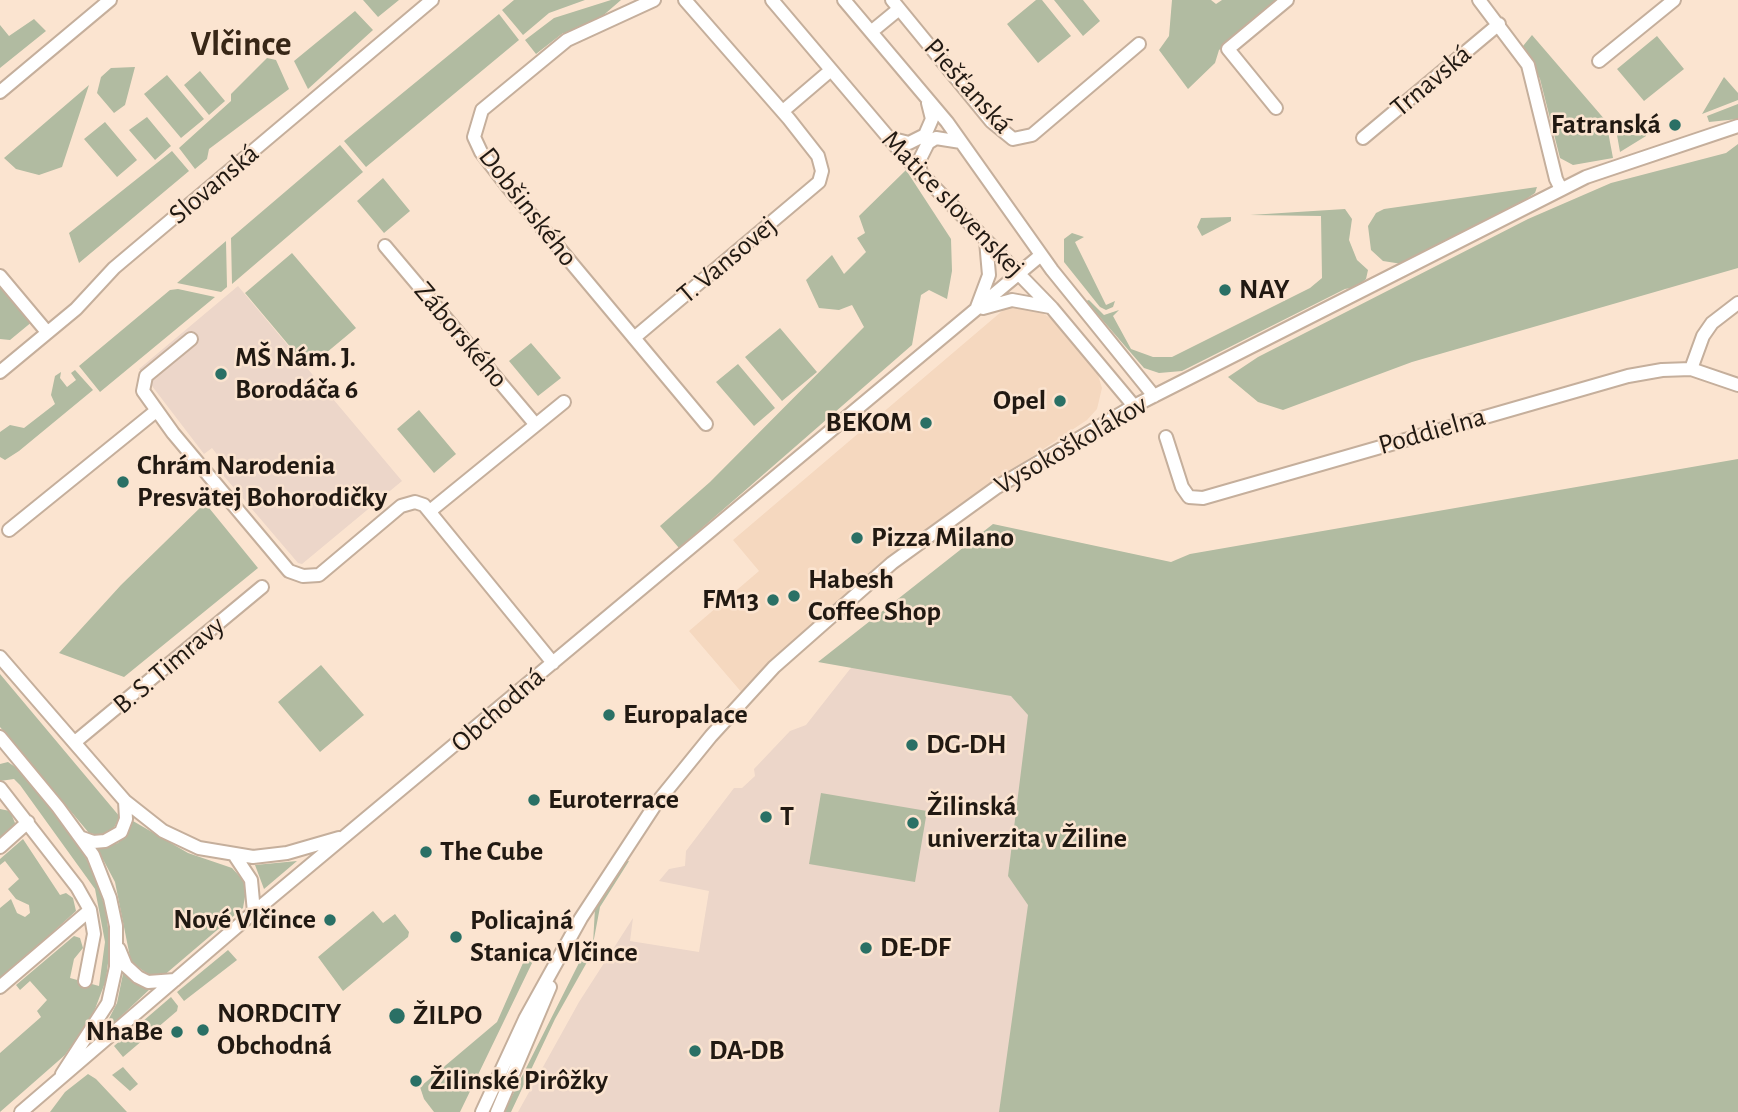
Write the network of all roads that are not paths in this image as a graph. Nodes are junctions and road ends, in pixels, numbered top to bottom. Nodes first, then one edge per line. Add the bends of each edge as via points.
1 (654, 0) edge
2 (685, 0) edge
3 (772, 0) edge
4 (844, 0) edge
5 (1287, 0) edge
6 (1479, 0) edge
7 (1674, 0) edge
8 (105, 2) edge
9 (426, 2) edge
10 (896, 5) edge
11 (1499, 24) junction
12 (871, 32) junction
13 (1139, 44) dead end
14 (1599, 61) dead end
15 (831, 69) junction
16 (0, 92) edge
17 (926, 97) junction
18 (1276, 108) dead end
19 (782, 111) junction
20 (1738, 126) edge
21 (889, 138) junction
22 (1363, 138) dead end
23 (961, 142) junction
24 (921, 175) junction
25 (1562, 189) junction
26 (986, 240) junction
27 (385, 246) dead end
28 (1041, 255) junction
29 (1019, 274) junction
30 (0, 276) edge
31 (1738, 303) edge
32 (1052, 308) junction
33 (976, 310) junction
34 (47, 332) junction
35 (634, 338) junction
36 (191, 339) dead end
37 (1691, 369) junction
38 (0, 372) edge
39 (1738, 385) edge
40 (1154, 396) junction
41 (564, 402) dead end
42 (1134, 406) junction
43 (156, 411) junction
44 (706, 424) dead end
45 (536, 425) junction
46 (1166, 437) dead end
47 (430, 511) junction
48 (9, 530) dead end
49 (262, 587) dead end
50 (0, 657) edge
51 (553, 663) junction
52 (75, 743) junction
53 (3, 745) edge
54 (0, 788) edge
55 (125, 801) junction
56 (28, 822) junction
57 (349, 834) junction
58 (82, 838) junction
59 (0, 847) edge
60 (236, 856) junction
61 (90, 910) junction
62 (254, 912) junction
63 (118, 948) junction
64 (557, 963) junction
65 (175, 980) junction
66 (85, 981) dead end
67 (0, 987) edge
68 (54, 1086) junction
69 (21, 1112) edge
70 (482, 1112) edge
71 (497, 1112) edge

1 - 35 street, Dobšinského via 567,40 484,108 475,126 477,145 486,160
2 - 19 street
3 - 15 street, Matice slovenskej
4 - 12 street, Matice slovenskej
5 - 18 street via 1228,49
6 - 11 street
7 - 14 street
8 - 16 street
9 - 34 street, Slovanská via 114,268
10 - 12 street, Piešťanská
10 - 13 street, Piešťanská via 992,121 1013,139 1032,135
11 - 22 street, Trnavská
11 - 25 street via 1528,65
12 - 17 street, Matice slovenskej
15 - 19 street
15 - 21 street, Matice slovenskej
17 - 21 street via 932,119 925,135 909,143
17 - 23 street, Matice slovenskej
19 - 35 street, T. Vansovej via 818,156 819,182
20 - 25 street, Vysokoškolákov
21 - 24 street, Matice slovenskej
23 - 24 street via 936,138 928,142 919,161
23 - 28 street, Matice slovenskej
24 - 26 street, Matice slovenskej
25 - 40 street, Vysokoškolákov
26 - 29 street, Matice slovenskej
26 - 33 street, Obchodná via 989,275
27 - 45 street, Záborského
28 - 29 street, Obchodná
28 - 40 street, Matice slovenskej
29 - 32 street, Matice slovenskej
29 - 33 street, Obchodná
30 - 34 street
31 - 37 street via 1712,323
32 - 33 street, Obchodná via 1012,300
32 - 42 street, Matice slovenskej
33 - 51 street, Obchodná
34 - 38 street, Slovanská
35 - 44 street, Dobšinského
36 - 43 street via 145,378 143,391
37 - 39 street, Poddielna
37 - 46 street, Poddielna via 1628,376 1203,498 1189,497 1182,487
40 - 42 street, Vysokoškolákov
41 - 45 street
42 - 64 street, Vysokoškolákov via 944,523 792,650 738,705 655,805 595,894
43 - 47 street via 289,571 319,575 405,503 415,502
43 - 48 street
45 - 47 street
47 - 51 street
49 - 52 street, B. S. Timravy
50 - 52 street
51 - 57 street, Obchodná
52 - 55 street
53 - 58 street
54 - 56 street
55 - 58 street via 121,832 105,841
55 - 60 street via 144,819 183,841
56 - 59 street
56 - 61 street
57 - 60 street via 287,853
57 - 62 street, Obchodná
58 - 63 street via 110,898
60 - 62 street via 251,880
61 - 66 street via 94,934
61 - 67 street
62 - 65 street, Obchodná
63 - 65 street via 126,966 138,977 148,982
63 - 68 street via 108,1003
64 - 70 street, Vysokoškolákov
64 - 71 street, Vysokoškolákov via 542,1012
65 - 68 street, Obchodná
68 - 69 street, Obchodná

